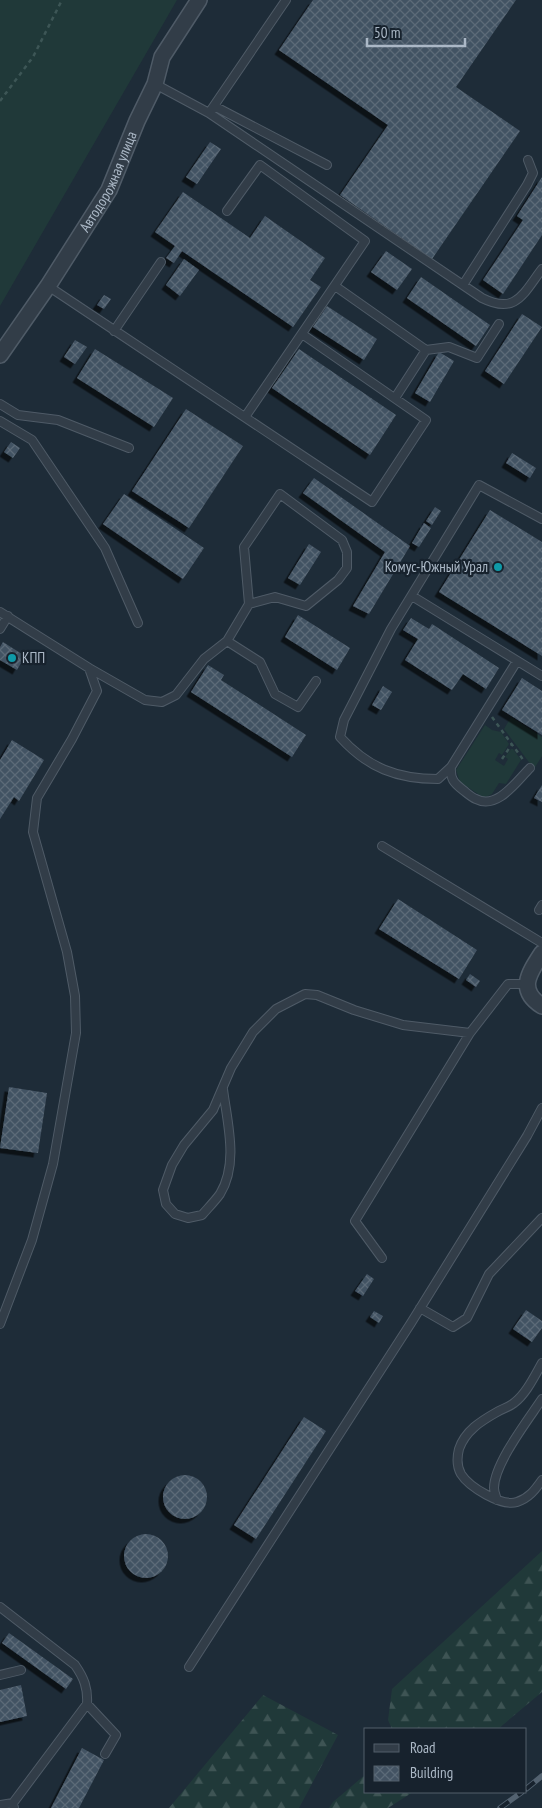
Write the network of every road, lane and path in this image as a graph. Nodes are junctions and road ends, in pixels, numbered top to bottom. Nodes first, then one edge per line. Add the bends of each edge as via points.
1 (62, 0) edge
2 (199, 0) edge
3 (286, 0) edge
4 (155, 84) junction
5 (0, 101) edge
6 (212, 109) junction
7 (528, 160) dead end
8 (327, 165) dead end
9 (227, 211) dead end
10 (161, 262) dead end
11 (542, 269) edge
12 (463, 285) junction
13 (48, 286) junction
14 (335, 286) junction
15 (500, 324) dead end
16 (114, 330) junction
17 (302, 334) junction
18 (426, 350) junction
19 (0, 355) edge
20 (395, 398) junction
21 (0, 404) edge
22 (245, 417) junction
23 (0, 421) edge
24 (129, 448) dead end
25 (542, 519) edge
26 (412, 596) junction
27 (249, 604) junction
28 (0, 612) edge
29 (8, 616) junction
30 (138, 623) dead end
31 (0, 629) edge
32 (227, 641) junction
33 (517, 661) junction
34 (89, 668) junction
35 (542, 676) edge
36 (316, 681) dead end
37 (487, 710) junction
38 (512, 744) junction
39 (502, 759) dead end
40 (451, 767) junction
41 (530, 768) joint
42 (382, 846) dead end
43 (542, 943) edge
44 (542, 953) edge
45 (527, 984) junction
46 (542, 1006) edge
47 (470, 1033) junction
48 (223, 1089) junction
49 (542, 1108) edge
50 (542, 1218) edge
51 (382, 1258) dead end
52 (420, 1308) junction
53 (0, 1324) edge
54 (542, 1363) edge
55 (542, 1398) edge
56 (542, 1480) edge
57 (497, 1500) junction
58 (0, 1607) edge
59 (190, 1667) dead end
60 (21, 1670) dead end
61 (0, 1675) edge
62 (87, 1704) junction
63 (106, 1754) dead end
64 (0, 1806) edge
65 (14, 1806) edge

1 - 5 path via 33,57
2 - 4 street, Автодорожная улица via 162,57
3 - 6 lane
4 - 6 lane
4 - 13 street, Автодорожная улица via 136,121 109,190
6 - 8 lane
6 - 12 lane
7 - 12 lane via 533,173 527,185
9 - 14 lane via 260,165 365,241
10 - 16 lane
11 - 12 lane via 518,300 507,304 495,304
13 - 16 lane
13 - 19 street, Автодорожная улица
14 - 17 lane
14 - 18 lane
15 - 18 lane via 477,358 449,347
16 - 22 lane
17 - 20 lane
17 - 22 lane
18 - 20 lane
20 - 22 lane via 426,420 372,502
21 - 24 lane via 18,415 58,420
23 - 30 lane via 32,440 105,548
25 - 26 lane via 479,485
26 - 33 lane
26 - 40 lane via 391,629 344,720 340,737 355,754 391,774 438,779
27 - 27 lane via 275,597 306,606 338,580 347,568 347,552 342,540 280,494 244,547
27 - 32 lane
28 - 29 lane
29 - 31 lane
29 - 34 lane
32 - 34 lane via 204,659 176,695 162,702 145,700
32 - 36 lane via 260,662 275,694 298,707
33 - 35 lane
33 - 37 lane
34 - 53 lane via 97,691 37,798 33,832 67,952 75,996 76,1032 53,1164 32,1240
37 - 38 path
37 - 40 lane
38 - 39 path
38 - 41 path
40 - 41 lane via 450,776 456,784 475,799 485,802 503,794
42 - 43 lane
44 - 45 street
45 - 46 street via 529,995
45 - 47 lane via 508,984
47 - 48 lane via 403,1025 317,995 305,994 276,1009 253,1032 231,1068
47 - 51 lane via 355,1221
48 - 48 lane via 231,1148 227,1175 220,1193 202,1215 188,1218 175,1214 166,1204 163,1190 172,1165 213,1110
49 - 52 lane
50 - 52 lane via 489,1274 467,1318 453,1327
52 - 59 lane
54 - 57 lane via 523,1394 466,1434 459,1449 457,1462 461,1474 480,1491
55 - 57 lane via 497,1474 494,1488
56 - 57 lane via 532,1494 515,1503
58 - 62 lane via 74,1664 88,1690
60 - 61 lane
62 - 63 lane via 116,1735
62 - 65 lane
64 - 65 lane

